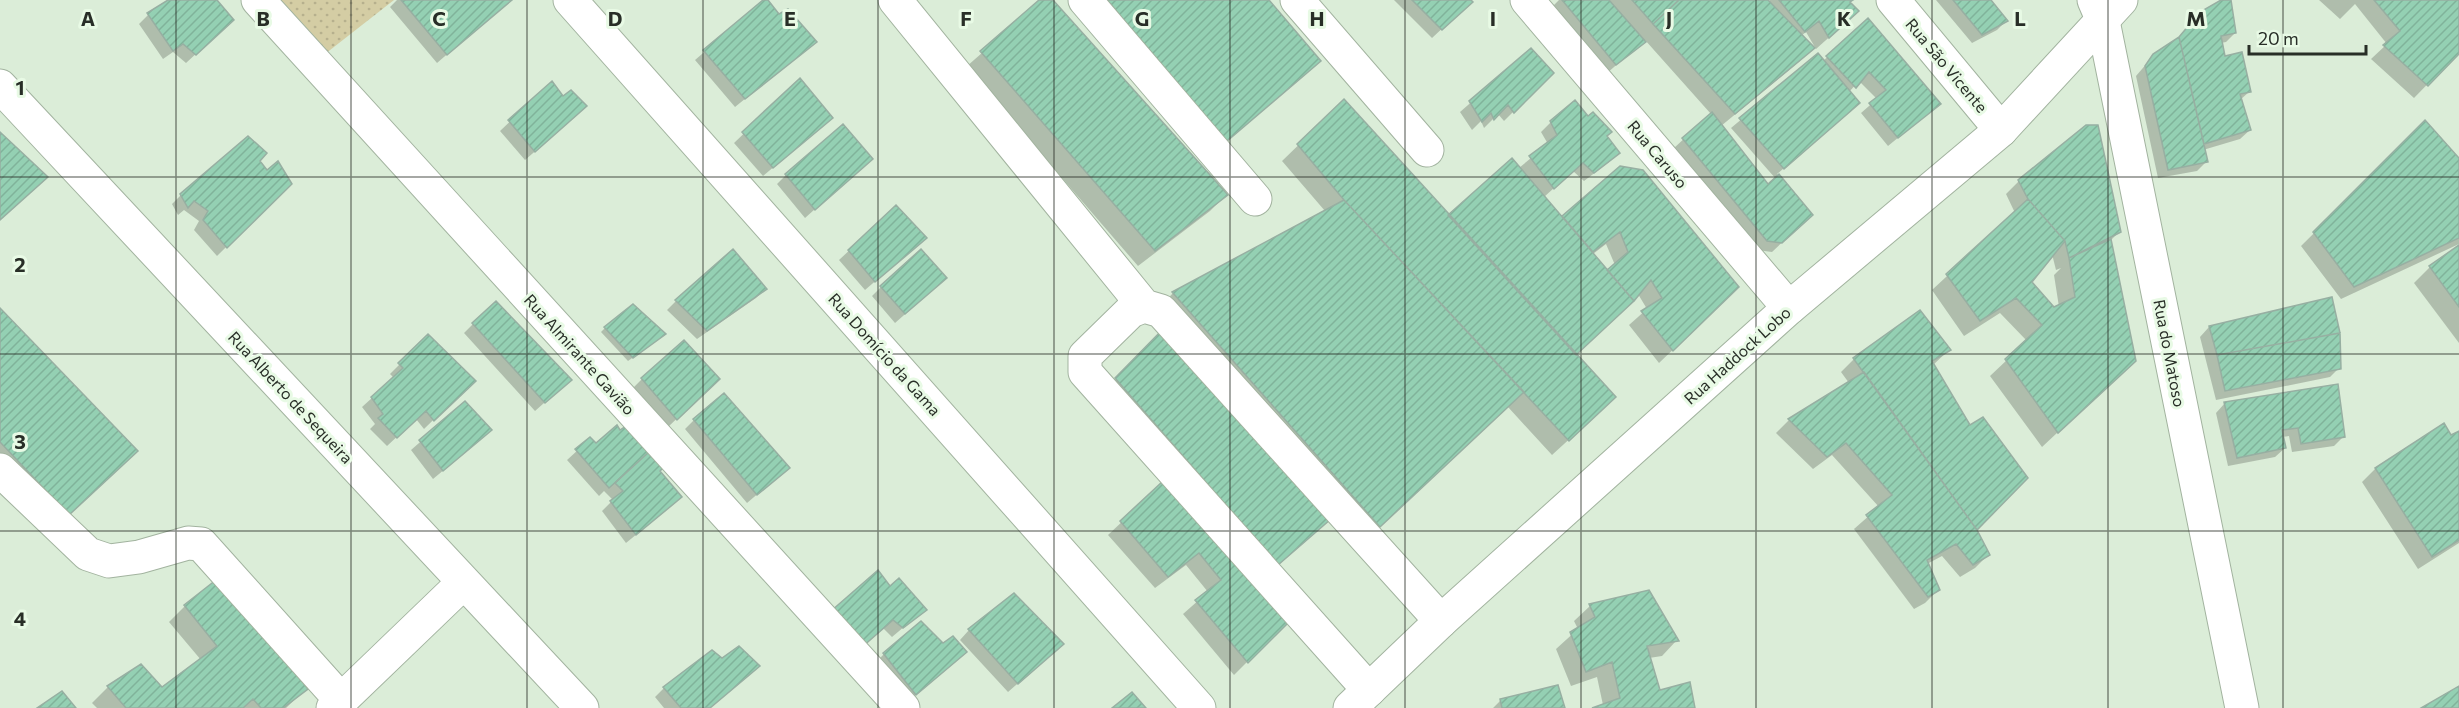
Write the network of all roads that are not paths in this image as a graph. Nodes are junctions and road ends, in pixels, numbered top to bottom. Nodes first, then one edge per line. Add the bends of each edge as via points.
1 (258, 0) edge
2 (570, 0) edge
3 (895, 0) edge
4 (1085, 0) edge
5 (1297, 0) edge
6 (1527, 0) edge
7 (1893, 0) edge
8 (2106, 7) edge
9 (0, 86) edge
10 (2001, 130) junction
11 (1427, 150) dead end
12 (1255, 199) dead end
13 (1144, 306) junction
14 (1789, 308) junction
15 (0, 470) edge
16 (465, 582) junction
17 (1441, 621) junction
18 (1359, 699) edge
19 (337, 704) edge
20 (582, 708) edge
21 (903, 708) edge
22 (1199, 708) edge
23 (2242, 708) edge

1 - 21 street, Rua Almirante Gavião
2 - 22 street, Rua Domício da Gama
3 - 13 street
4 - 12 street
5 - 11 street
6 - 14 street, Rua Caruso
7 - 10 street, Rua São Vicente
8 - 10 street, Rua Haddock Lobo
8 - 23 street, Rua do Matoso
9 - 16 street, Rua Alberto de Sequeira
10 - 14 street, Rua Haddock Lobo
13 - 17 street via 1161,311
13 - 18 street via 1131,311 1085,356 1085,372
14 - 17 street, Rua Haddock Lobo
15 - 19 street via 88,554 109,561 188,543 201,544
16 - 19 street
16 - 20 street, Rua Alberto de Sequeira
17 - 18 street, Rua Haddock Lobo

